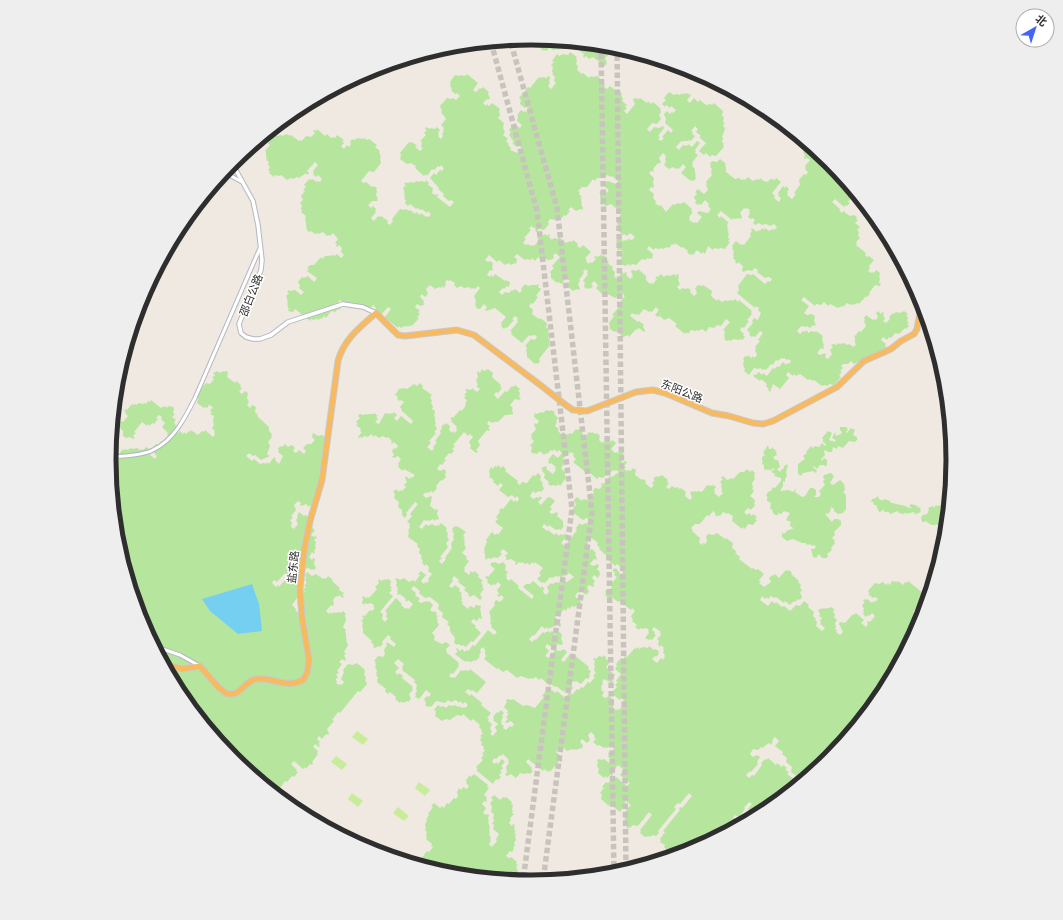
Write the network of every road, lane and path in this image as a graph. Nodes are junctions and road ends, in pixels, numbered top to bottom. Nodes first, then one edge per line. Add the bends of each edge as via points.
1 (235, 170) edge
2 (230, 175) edge
3 (242, 182) junction
4 (260, 248) junction
5 (376, 313) junction
6 (920, 315) edge
7 (116, 456) edge
8 (162, 649) edge
9 (171, 666) edge
10 (200, 666) junction

1 - 3 street, 邵白公路
2 - 3 street
3 - 4 street, 邵白公路 via 253,201
4 - 5 street, 邵白公路 via 261,270 239,324 241,333 246,338 260,339 271,335 288,322 343,304 363,307
4 - 7 street via 185,418 165,443 152,451
5 - 6 highway, 东阳公路 via 398,335 457,330 474,335 573,410 587,411 636,392 654,390 712,413 763,424 773,422 838,387 864,361 891,349 914,334 918,329
5 - 10 highway, 盐东路 via 347,341 338,361 322,480 310,521 300,589 309,660 307,673 303,680 291,684 263,678 254,679 236,694 227,694 218,688
8 - 10 street
9 - 10 highway via 182,668

